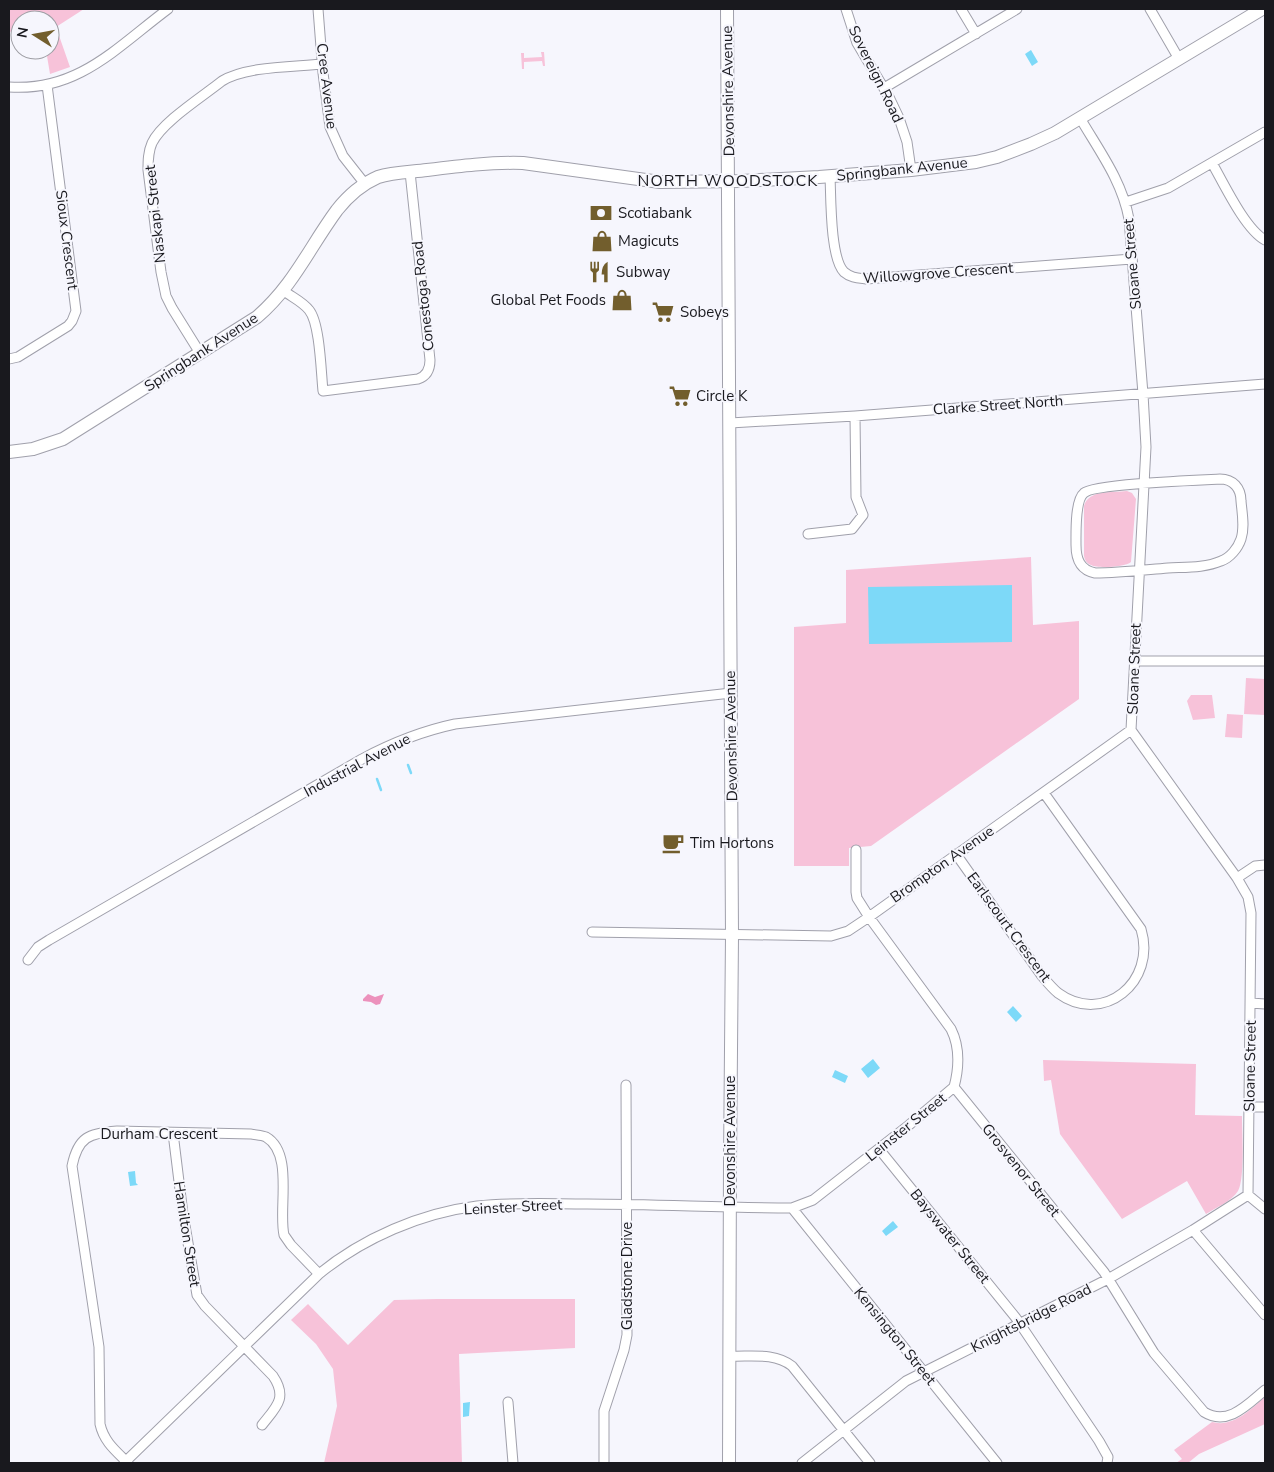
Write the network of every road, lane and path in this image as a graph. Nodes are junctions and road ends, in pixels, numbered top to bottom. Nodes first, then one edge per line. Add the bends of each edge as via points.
1 (168, 9) edge
2 (318, 9) edge
3 (727, 9) edge
4 (846, 9) edge
5 (961, 9) edge
6 (1017, 9) edge
7 (1150, 9) edge
8 (1262, 9) edge
9 (976, 34) junction
10 (1179, 59) junction
11 (322, 64) junction
12 (47, 85) junction
13 (9, 87) edge
14 (884, 88) junction
15 (1080, 118) junction
16 (1265, 132) edge
17 (1212, 163) junction
18 (911, 170) junction
19 (410, 172) junction
20 (830, 176) junction
21 (728, 181) junction
22 (365, 184) junction
23 (1126, 202) junction
24 (1265, 240) edge
25 (1132, 259) junction
26 (284, 291) junction
27 (200, 353) junction
28 (9, 359) edge
29 (1265, 384) edge
30 (1143, 394) junction
31 (855, 416) junction
32 (730, 423) junction
33 (9, 452) edge
34 (1143, 484) junction
35 (808, 534) dead end
36 (1139, 570) junction
37 (1134, 661) junction
38 (1265, 661) edge
39 (731, 693) junction
40 (1131, 730) junction
41 (1044, 793) junction
42 (856, 850) dead end
43 (956, 854) junction
44 (1265, 865) edge
45 (1237, 878) junction
46 (869, 917) junction
47 (592, 932) dead end
48 (732, 936) junction
49 (28, 960) dead end
50 (1251, 1003) junction
51 (1265, 1004) edge
52 (626, 1085) dead end
53 (954, 1087) junction
54 (1249, 1107) junction
55 (1265, 1107) edge
56 (173, 1133) junction
57 (879, 1149) junction
58 (1248, 1194) junction
59 (627, 1204) junction
60 (730, 1206) junction
61 (792, 1208) junction
62 (1265, 1209) edge
63 (1193, 1230) junction
64 (319, 1274) junction
65 (1108, 1279) junction
66 (1265, 1315) edge
67 (1020, 1324) junction
68 (243, 1346) junction
69 (729, 1356) junction
70 (924, 1372) junction
71 (1265, 1390) edge
72 (508, 1402) dead end
73 (262, 1425) dead end
74 (843, 1430) junction
75 (126, 1463) edge
76 (513, 1463) edge
77 (604, 1463) edge
78 (729, 1463) edge
79 (802, 1463) edge
80 (870, 1463) edge
81 (997, 1463) edge
82 (1108, 1463) edge

1 - 12 street via 92,67
2 - 11 street, Cree Avenue
3 - 21 main road, Devonshire Avenue
4 - 14 street, Sovereign Road via 858,43
5 - 9 street
6 - 9 street
7 - 10 street
8 - 10 main road, Springbank Avenue
9 - 14 street
10 - 15 main road, Springbank Avenue
11 - 22 street, Cree Avenue via 328,118 334,138
11 - 27 street, Naskapi Street via 248,71 232,76 166,125 152,142 148,170 164,285 172,308
12 - 13 street
12 - 28 street, Sioux Crescent via 76,311 68,326 18,357
14 - 18 street, Sovereign Road via 904,130
15 - 18 main road, Springbank Avenue via 1031,144 997,156 959,165
15 - 23 street, Sloane Street via 1117,180
16 - 17 street
17 - 23 street via 1168,188
17 - 24 street via 1248,224
18 - 20 main road, Springbank Avenue
19 - 21 main road, Springbank Avenue via 523,163 651,182
19 - 22 main road, Springbank Avenue via 383,176
19 - 26 street, Conestoga Road via 430,360 423,378 323,390 318,338 312,315
20 - 21 main road, Springbank Avenue
20 - 25 street, Willowgrove Crescent via 835,255 843,272 851,277 866,279
21 - 32 main road, Devonshire Avenue
22 - 26 main road, Springbank Avenue via 337,211
23 - 25 street, Sloane Street
25 - 30 street, Sloane Street
26 - 27 main road, Springbank Avenue via 257,317
27 - 33 main road, Springbank Avenue via 63,439 33,449
29 - 30 street, Clarke Street North
30 - 31 street, Clarke Street North
30 - 34 street, Sloane Street via 1146,442
31 - 32 street, Clarke Street North
31 - 35 street via 856,497 863,514 852,530
32 - 39 main road, Devonshire Avenue
34 - 36 street, Sloane Street
34 - 36 street via 1087,490 1080,498 1076,552 1085,569 1095,573
34 - 36 street via 1228,480 1241,496 1242,531 1239,544 1223,561 1200,566
36 - 37 street, Sloane Street
37 - 38 street
37 - 40 street, Sloane Street
39 - 48 main road, Devonshire Avenue
39 - 49 street, Industrial Avenue via 455,724 413,735 362,759 43,943
40 - 41 street, Brompton Avenue
40 - 45 street, Sloane Street
41 - 43 street, Brompton Avenue
41 - 43 street, Earlscourt Crescent via 1141,929 1144,944 1142,966 1133,983 1119,996 1085,1003 1058,993 1042,976
42 - 46 street via 857,898
43 - 46 street, Brompton Avenue
44 - 45 street via 1246,870
45 - 50 street, Sloane Street via 1248,897 1252,915
46 - 48 street, Brompton Avenue via 848,931 831,936
46 - 53 street via 953,1032 958,1048
47 - 48 street, Brompton Avenue
48 - 60 main road, Devonshire Avenue
50 - 51 street
50 - 54 street, Sloane Street
52 - 59 street, Gladstone Drive
53 - 57 street, Leinster Street
53 - 65 street, Grosvenor Street
54 - 55 street
54 - 58 street, Sloane Street
56 - 64 street, Durham Crescent via 265,1136 281,1160 284,1235
56 - 68 street, Hamilton Street via 195,1291 199,1300
56 - 75 street, Durham Crescent via 117,1131 88,1135 78,1147 72,1166 99,1347 100,1424 108,1443
57 - 61 street, Leinster Street via 813,1200
57 - 67 street, Bayswater Street
58 - 62 street
58 - 63 street, Knightsbridge Road
59 - 60 street, Leinster Street
59 - 64 street, Leinster Street via 478,1206 443,1212 380,1235
59 - 77 street, Gladstone Drive via 627,1334 604,1411
60 - 61 street, Leinster Street
60 - 69 main road, Devonshire Avenue
61 - 70 street, Kensington Street
63 - 65 street, Knightsbridge Road
63 - 66 street
64 - 68 street, Leinster Street
65 - 67 street, Knightsbridge Road
65 - 71 street, Grosvenor Street via 1154,1353 1204,1412 1228,1417 1242,1410
67 - 70 street, Knightsbridge Road
67 - 82 street via 1099,1441
68 - 73 street, Hamilton Street via 273,1376 280,1389 280,1401
68 - 75 street, Leinster Street
69 - 74 street via 769,1357 792,1366
69 - 78 main road, Devonshire Avenue
70 - 74 street, Knightsbridge Road via 894,1390
70 - 81 street, Kensington Street
72 - 76 street
74 - 79 street, Knightsbridge Road
74 - 80 street

